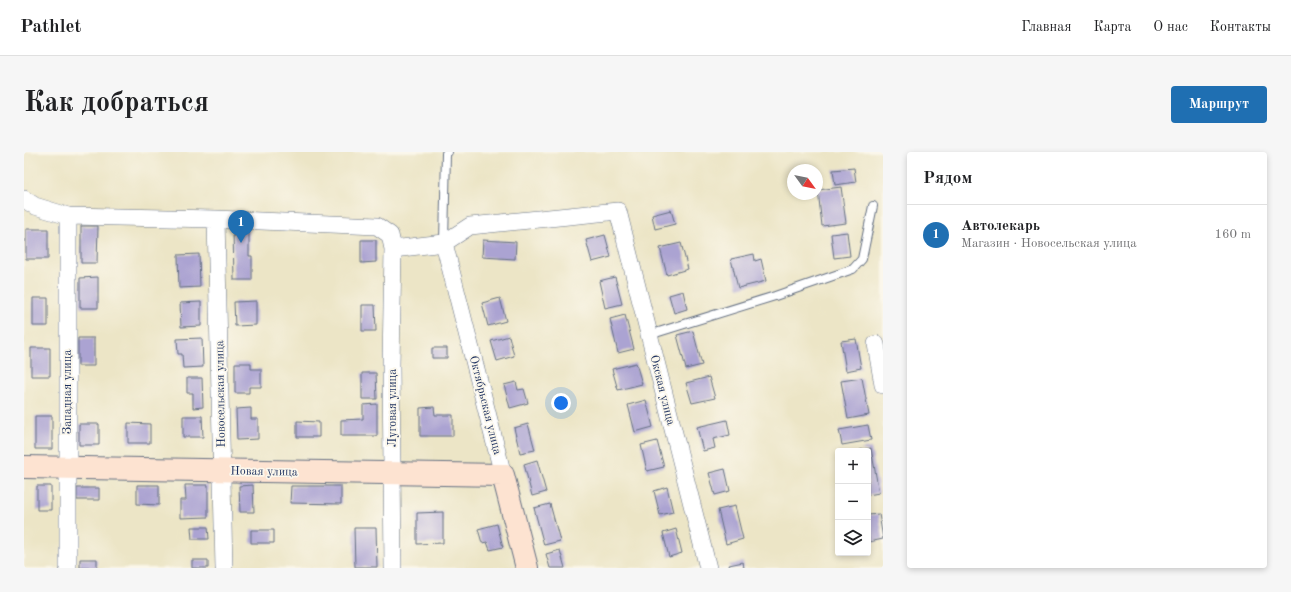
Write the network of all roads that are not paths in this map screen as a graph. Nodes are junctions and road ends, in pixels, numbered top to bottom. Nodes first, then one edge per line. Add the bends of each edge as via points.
1 (446, 152) edge
2 (24, 199) edge
3 (873, 206) dead end
4 (68, 216) junction
5 (216, 219) junction
6 (444, 242) junction
7 (393, 249) junction
8 (649, 335) junction
9 (876, 344) dead end
10 (883, 385) edge
11 (24, 467) edge
12 (67, 467) junction
13 (222, 470) junction
14 (392, 473) junction
15 (503, 475) junction
16 (68, 568) edge
17 (224, 568) edge
18 (393, 568) edge
19 (527, 568) edge
20 (708, 568) edge

1 - 6 lane
2 - 4 street via 36,206
3 - 8 lane via 862,260 853,269
4 - 5 street
4 - 12 street, Западная улица
5 - 7 street via 377,226 390,235
5 - 13 street, Новосельская улица
6 - 7 street
6 - 8 street, Окская улица via 470,226 618,211
6 - 15 street, Октябрьская улица
7 - 14 street, Луговая улица
8 - 20 street, Окская улица
9 - 10 street
11 - 12 street, Новая улица
12 - 13 street, Новая улица
12 - 16 street, Западная улица
13 - 14 street, Новая улица
13 - 17 street, Новосельская улица
14 - 15 street, Новая улица
14 - 18 street, Луговая улица
15 - 19 street, Октябрьская улица

